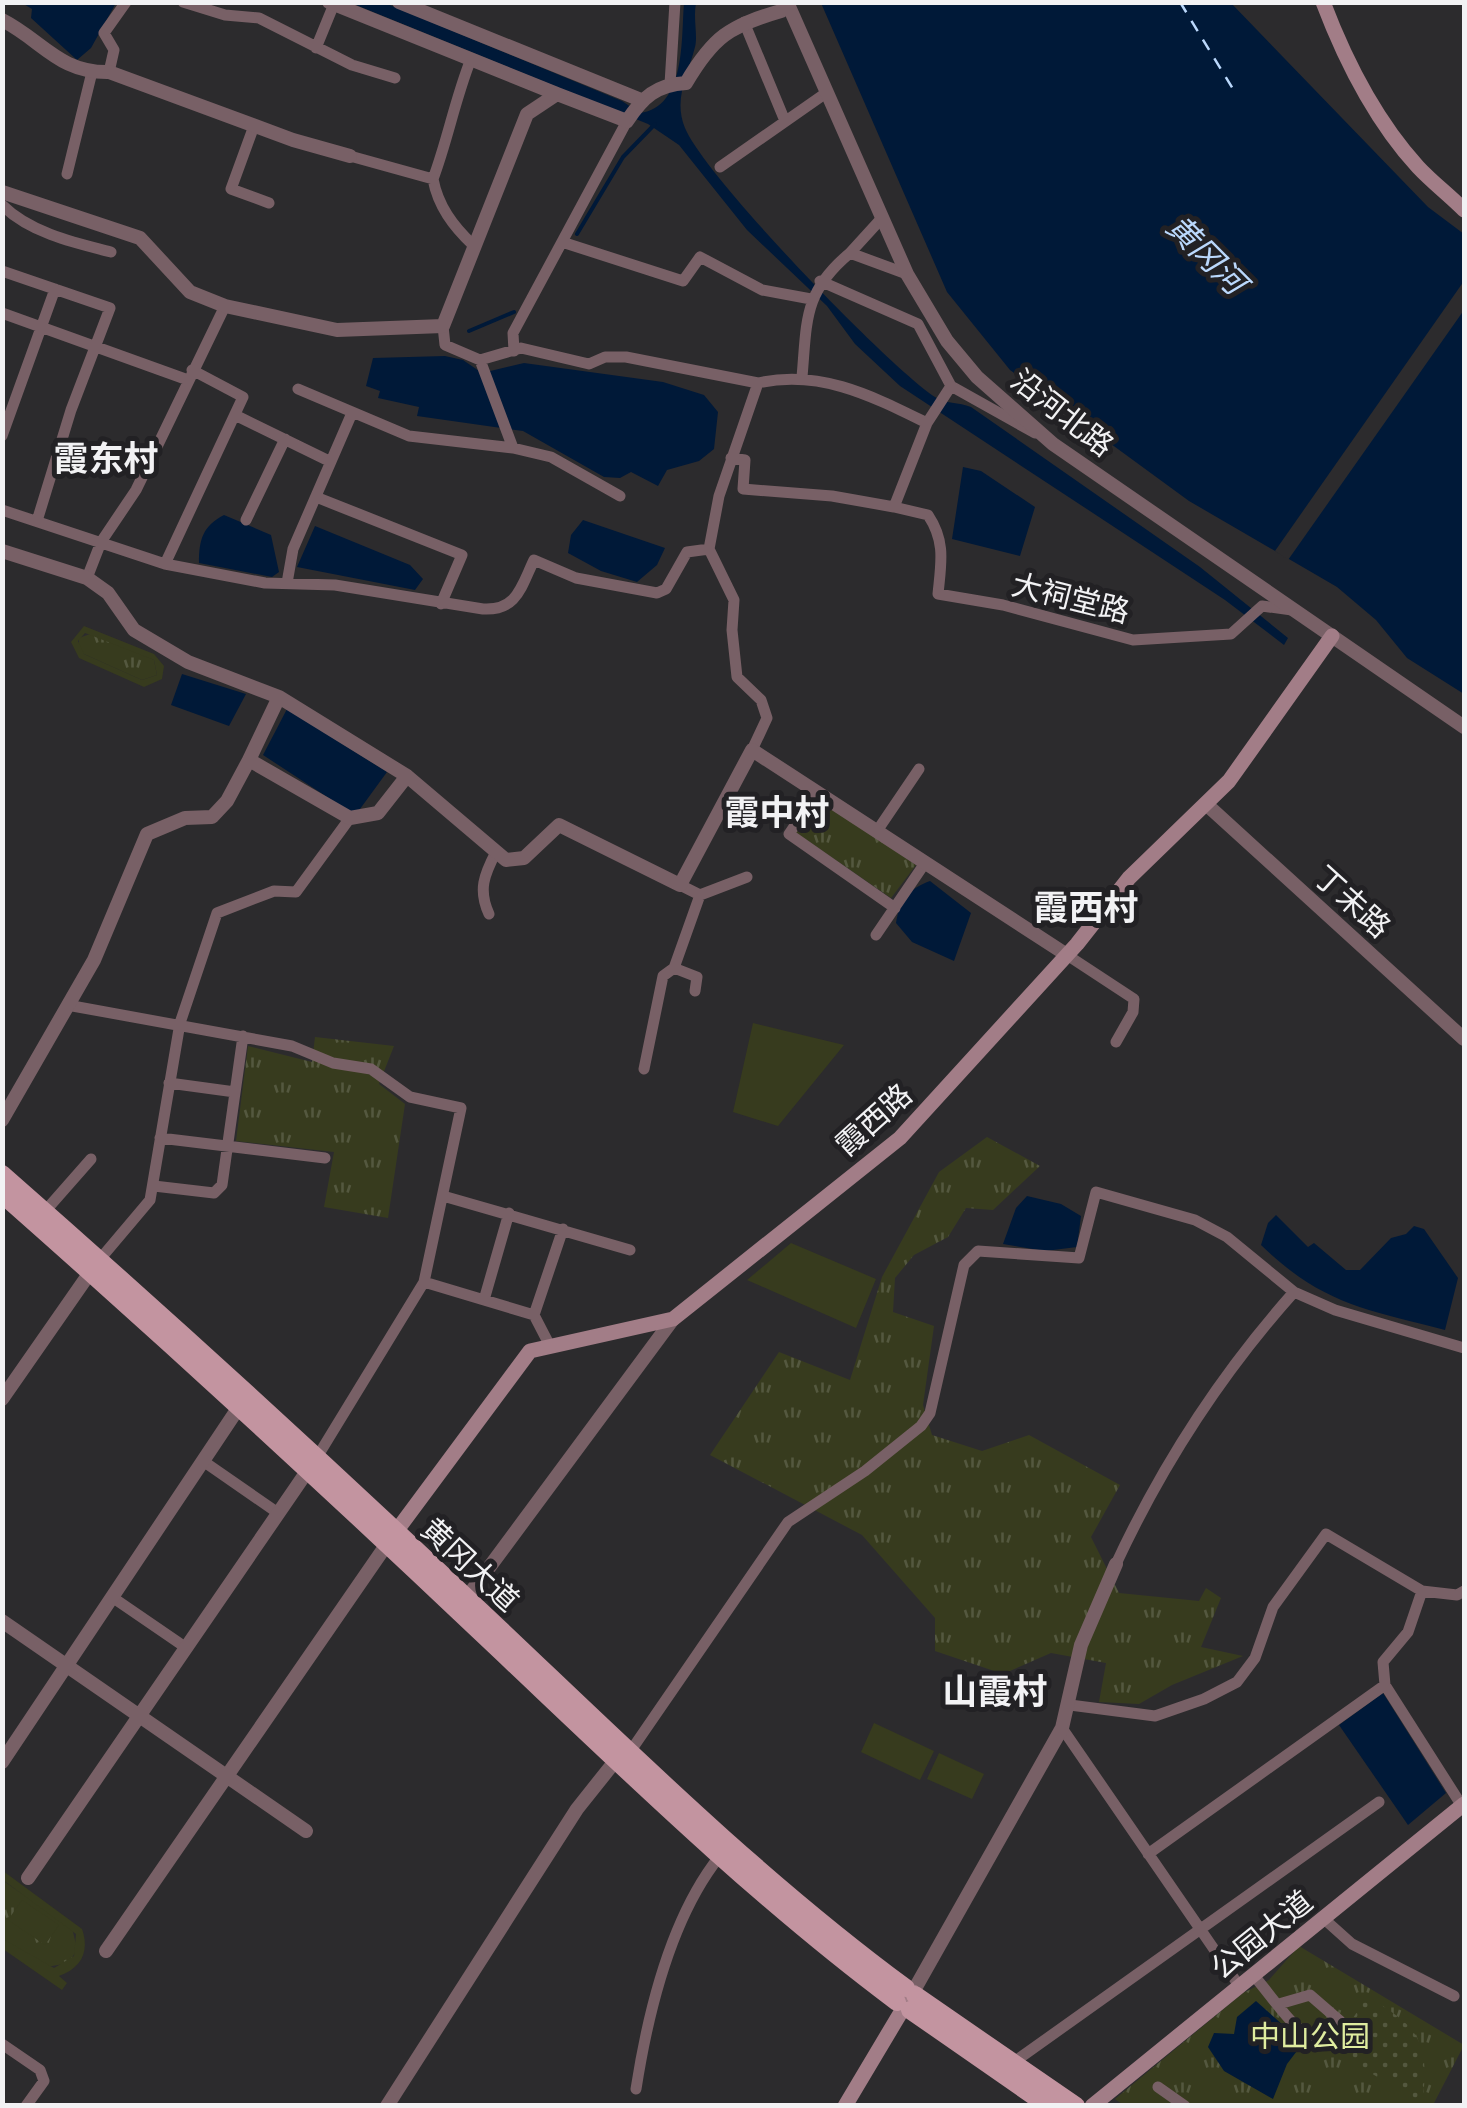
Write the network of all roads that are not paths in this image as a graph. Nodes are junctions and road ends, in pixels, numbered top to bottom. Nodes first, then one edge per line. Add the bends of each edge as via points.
1 (126, 2) edge
2 (184, 2) edge
3 (400, 2) edge
4 (675, 2) edge
5 (1323, 2) edge
6 (332, 3) edge
7 (784, 7) edge
8 (2, 20) edge
9 (744, 22) junction
10 (316, 48) junction
11 (471, 60) junction
12 (92, 72) junction
13 (109, 72) junction
14 (395, 78) dead end
15 (670, 84) junction
16 (826, 93) junction
17 (556, 94) junction
18 (642, 100) junction
19 (626, 120) junction
20 (785, 121) junction
21 (254, 126) junction
22 (350, 156) joint
23 (720, 166) dead end
24 (68, 174) dead end
25 (434, 179) junction
26 (2, 192) edge
27 (269, 203) dead end
28 (2, 205) edge
29 (1464, 210) edge
30 (881, 220) junction
31 (565, 243) junction
32 (473, 245) junction
33 (111, 252) dead end
34 (850, 252) junction
35 (2, 271) edge
36 (907, 274) junction
37 (55, 289) junction
38 (816, 289) junction
39 (226, 306) junction
40 (2, 312) edge
41 (42, 326) junction
42 (443, 326) junction
43 (95, 346) junction
44 (514, 351) junction
45 (480, 360) junction
46 (190, 375) junction
47 (802, 377) junction
48 (758, 383) junction
49 (951, 386) junction
50 (298, 388) dead end
51 (352, 412) junction
52 (235, 415) junction
53 (928, 423) junction
54 (2, 436) edge
55 (285, 439) junction
56 (1053, 444) junction
57 (514, 448) junction
58 (731, 458) junction
59 (329, 460) junction
60 (620, 496) dead end
61 (316, 497) junction
62 (894, 507) junction
63 (2, 510) edge
64 (246, 520) dead end
65 (37, 521) junction
66 (102, 542) junction
67 (709, 549) junction
68 (3, 553) edge
69 (165, 564) junction
70 (87, 578) junction
71 (287, 584) junction
72 (442, 604) junction
73 (1292, 610) junction
74 (1332, 636) junction
75 (279, 697) junction
76 (1464, 727) edge
77 (752, 750) junction
78 (249, 760) junction
79 (919, 769) dead end
80 (407, 776) junction
81 (817, 793) junction
82 (1206, 804) junction
83 (350, 818) junction
84 (876, 831) junction
85 (496, 852) junction
86 (926, 863) junction
87 (747, 877) dead end
88 (680, 885) junction
89 (700, 895) junction
90 (895, 908) junction
91 (489, 914) dead end
92 (876, 935) dead end
93 (1067, 955) junction
94 (674, 968) junction
95 (695, 991) dead end
96 (68, 1006) junction
97 (180, 1023) junction
98 (243, 1036) junction
99 (1464, 1039) edge
100 (1116, 1042) dead end
101 (644, 1068) dead end
102 (169, 1084) junction
103 (234, 1092) junction
104 (2, 1120) edge
105 (160, 1138) junction
106 (228, 1146) junction
107 (325, 1158) dead end
108 (91, 1160) dead end
109 (2, 1174) edge
110 (154, 1186) junction
111 (2, 1194) edge
112 (443, 1196) junction
113 (47, 1209) dead end
114 (510, 1213) junction
115 (562, 1229) junction
116 (630, 1250) dead end
117 (102, 1258) dead end
118 (89, 1274) dead end
119 (424, 1282) junction
120 (1294, 1292) junction
121 (484, 1300) junction
122 (534, 1316) junction
123 (672, 1318) junction
124 (548, 1344) junction
125 (1464, 1348) edge
126 (250, 1392) dead end
127 (2, 1400) edge
128 (319, 1454) dead end
129 (203, 1461) junction
130 (308, 1470) dead end
131 (278, 1513) junction
132 (387, 1544) joint
133 (1116, 1564) joint
134 (1422, 1591) junction
135 (1464, 1591) edge
136 (468, 1596) dead end
137 (112, 1597) junction
138 (2, 1621) edge
139 (185, 1647) junction
140 (66, 1665) junction
141 (1385, 1684) junction
142 (1070, 1705) junction
143 (138, 1716) junction
144 (1062, 1728) junction
145 (632, 1749) dead end
146 (616, 1760) dead end
147 (2, 1762) edge
148 (226, 1777) junction
149 (1379, 1802) dead end
150 (1463, 1805) edge
151 (306, 1831) dead end
152 (1148, 1854) junction
153 (719, 1857) dead end
154 (28, 1878) dead end
155 (1323, 1918) junction
156 (1200, 1929) junction
157 (106, 1951) dead end
158 (1254, 1976) junction
159 (1240, 1986) junction
160 (1454, 1996) dead end
161 (910, 1997) junction
162 (1278, 2004) junction
163 (2, 2044) edge
164 (1014, 2062) dead end
165 (1158, 2087) dead end
166 (636, 2089) dead end
167 (26, 2106) edge
168 (387, 2106) edge
169 (845, 2106) edge
170 (855, 2106) edge
171 (1048, 2106) edge
172 (1076, 2106) edge
173 (1092, 2106) edge
174 (1185, 2106) edge

1 - 13 street via 104,32 114,50
2 - 10 street via 259,18
3 - 18 street
4 - 15 street
5 - 29 main road via 1373,106 1417,166
6 - 10 street
6 - 11 street
7 - 9 street
7 - 16 street, 沿河北路
8 - 12 street via 36,39 49,56
9 - 15 street via 708,45 686,83
9 - 20 street
10 - 14 street
11 - 17 street
11 - 25 street via 448,117
12 - 13 street
12 - 24 street
13 - 21 street
15 - 18 street
16 - 20 street
16 - 30 street, 沿河北路
17 - 19 street
17 - 32 street via 527,114
18 - 19 street
19 - 31 street
20 - 23 street
21 - 22 street
21 - 27 street via 231,189
22 - 25 street
25 - 32 street via 436,196
26 - 39 street via 140,238 190,292
28 - 33 street via 57,237
30 - 34 street
30 - 36 street, 沿河北路
31 - 38 street via 683,280 700,257 762,290
31 - 44 street via 513,333
32 - 42 street
34 - 36 street
34 - 38 street
35 - 37 street
36 - 56 street, 沿河北路 via 947,341
37 - 41 street
37 - 43 street via 110,308
38 - 47 street
38 - 49 street via 918,324
39 - 42 street via 338,330
39 - 46 street
40 - 41 street
41 - 43 street
41 - 54 street
42 - 45 street via 445,345
43 - 46 street
43 - 65 street
44 - 45 street
44 - 48 street via 589,364 626,357
45 - 57 street
46 - 52 street via 240,394
46 - 66 street via 136,490
47 - 48 street
47 - 53 street via 874,396
48 - 58 street
49 - 53 street
49 - 56 street
50 - 51 street
51 - 57 street via 410,436
51 - 59 street
52 - 55 street
52 - 69 street
53 - 62 street
55 - 59 street
55 - 64 street
56 - 73 street, 沿河北路
57 - 60 street via 551,457
58 - 62 street via 745,460 743,489
58 - 67 street
59 - 61 street
61 - 71 street via 293,548
61 - 72 street via 462,555
62 - 73 street, 大祠堂路 via 928,516 938,530 938,594 1133,640 1231,634 1262,606
63 - 65 street
65 - 66 street
66 - 69 street
66 - 70 street
67 - 72 street via 687,552 657,593 576,578 534,560 512,604 502,610
67 - 77 street via 734,600 738,677 761,700 766,718
68 - 70 street
69 - 71 street
70 - 75 street via 108,593 134,630 188,662
71 - 72 street via 335,585
73 - 74 street, 沿河北路
74 - 76 street, 沿河北路
74 - 82 main road, 霞西路
75 - 78 street
75 - 80 street
77 - 81 street
77 - 88 street
78 - 83 street
78 - 96 street via 212,817 185,818 148,834
79 - 84 street
80 - 83 street via 378,813
80 - 85 street
81 - 84 street
81 - 90 street via 789,834
82 - 93 main road, 霞西路 via 1129,878
82 - 99 street, 丁未路
83 - 97 street via 296,892 274,891 217,913
84 - 86 street
85 - 88 street via 506,860 524,858 559,825
85 - 91 street via 483,879
86 - 90 street
86 - 93 street
87 - 89 street
88 - 89 street
89 - 94 street
90 - 92 street
93 - 100 street via 1134,999
93 - 123 main road, 霞西路 via 900,1138
94 - 95 street via 697,976
94 - 101 street via 662,976
96 - 97 street
96 - 104 street
97 - 98 street
97 - 102 street
98 - 103 street
98 - 112 street via 371,1069 410,1097 461,1108
102 - 103 street
102 - 105 street
103 - 106 street
105 - 106 street
105 - 110 street
106 - 107 street
106 - 110 street via 222,1186 214,1193
108 - 113 street
109 - 161 main road, 黄冈大道 via 243,1386 706,1823
110 - 117 street
111 - 161 main road, 黄冈大道 via 232,1398 695,1834 826,1949
112 - 114 street
112 - 119 street
114 - 115 street
114 - 121 street
115 - 116 street
115 - 122 street
118 - 127 street
119 - 121 street
119 - 128 street
120 - 125 street
120 - 133 street via 1250,1342 1156,1479
120 - 145 street via 1195,1220 1096,1192 1079,1258 978,1251 964,1266 930,1413 921,1426 788,1522
121 - 122 street
122 - 124 street
123 - 124 main road, 霞西路
123 - 136 street
124 - 132 main road, 霞西路 via 530,1351
126 - 129 street
129 - 131 street
129 - 137 street
130 - 131 street
131 - 139 street
132 - 148 street
133 - 142 street via 1081,1645
134 - 135 street
134 - 141 street via 1408,1632 1384,1662
134 - 142 street via 1326,1534 1272,1606 1255,1658 1237,1682 1155,1716
137 - 139 street
137 - 140 street
138 - 140 street
139 - 143 street
140 - 143 street
140 - 147 street
141 - 150 street
141 - 152 street
142 - 144 street
143 - 148 street
143 - 154 street
144 - 152 street
144 - 161 street
146 - 168 street via 577,1809
148 - 151 street
148 - 157 street
149 - 156 street
150 - 155 main road, 公园大道
152 - 156 street
153 - 166 street via 683,1915 643,2042
155 - 158 main road, 公园大道
155 - 160 street via 1352,1944
156 - 159 street
156 - 164 street
158 - 159 main road, 公园大道
158 - 162 street
159 - 173 main road, 公园大道
161 - 169 main road
161 - 170 main road
161 - 171 main road, 黄冈大道
161 - 172 main road, 黄冈大道
162 - 162 street via 1310,1995 1340,2021 1339,2029 1328,2045 1315,2042
163 - 167 street via 40,2070 44,2081
165 - 174 street

